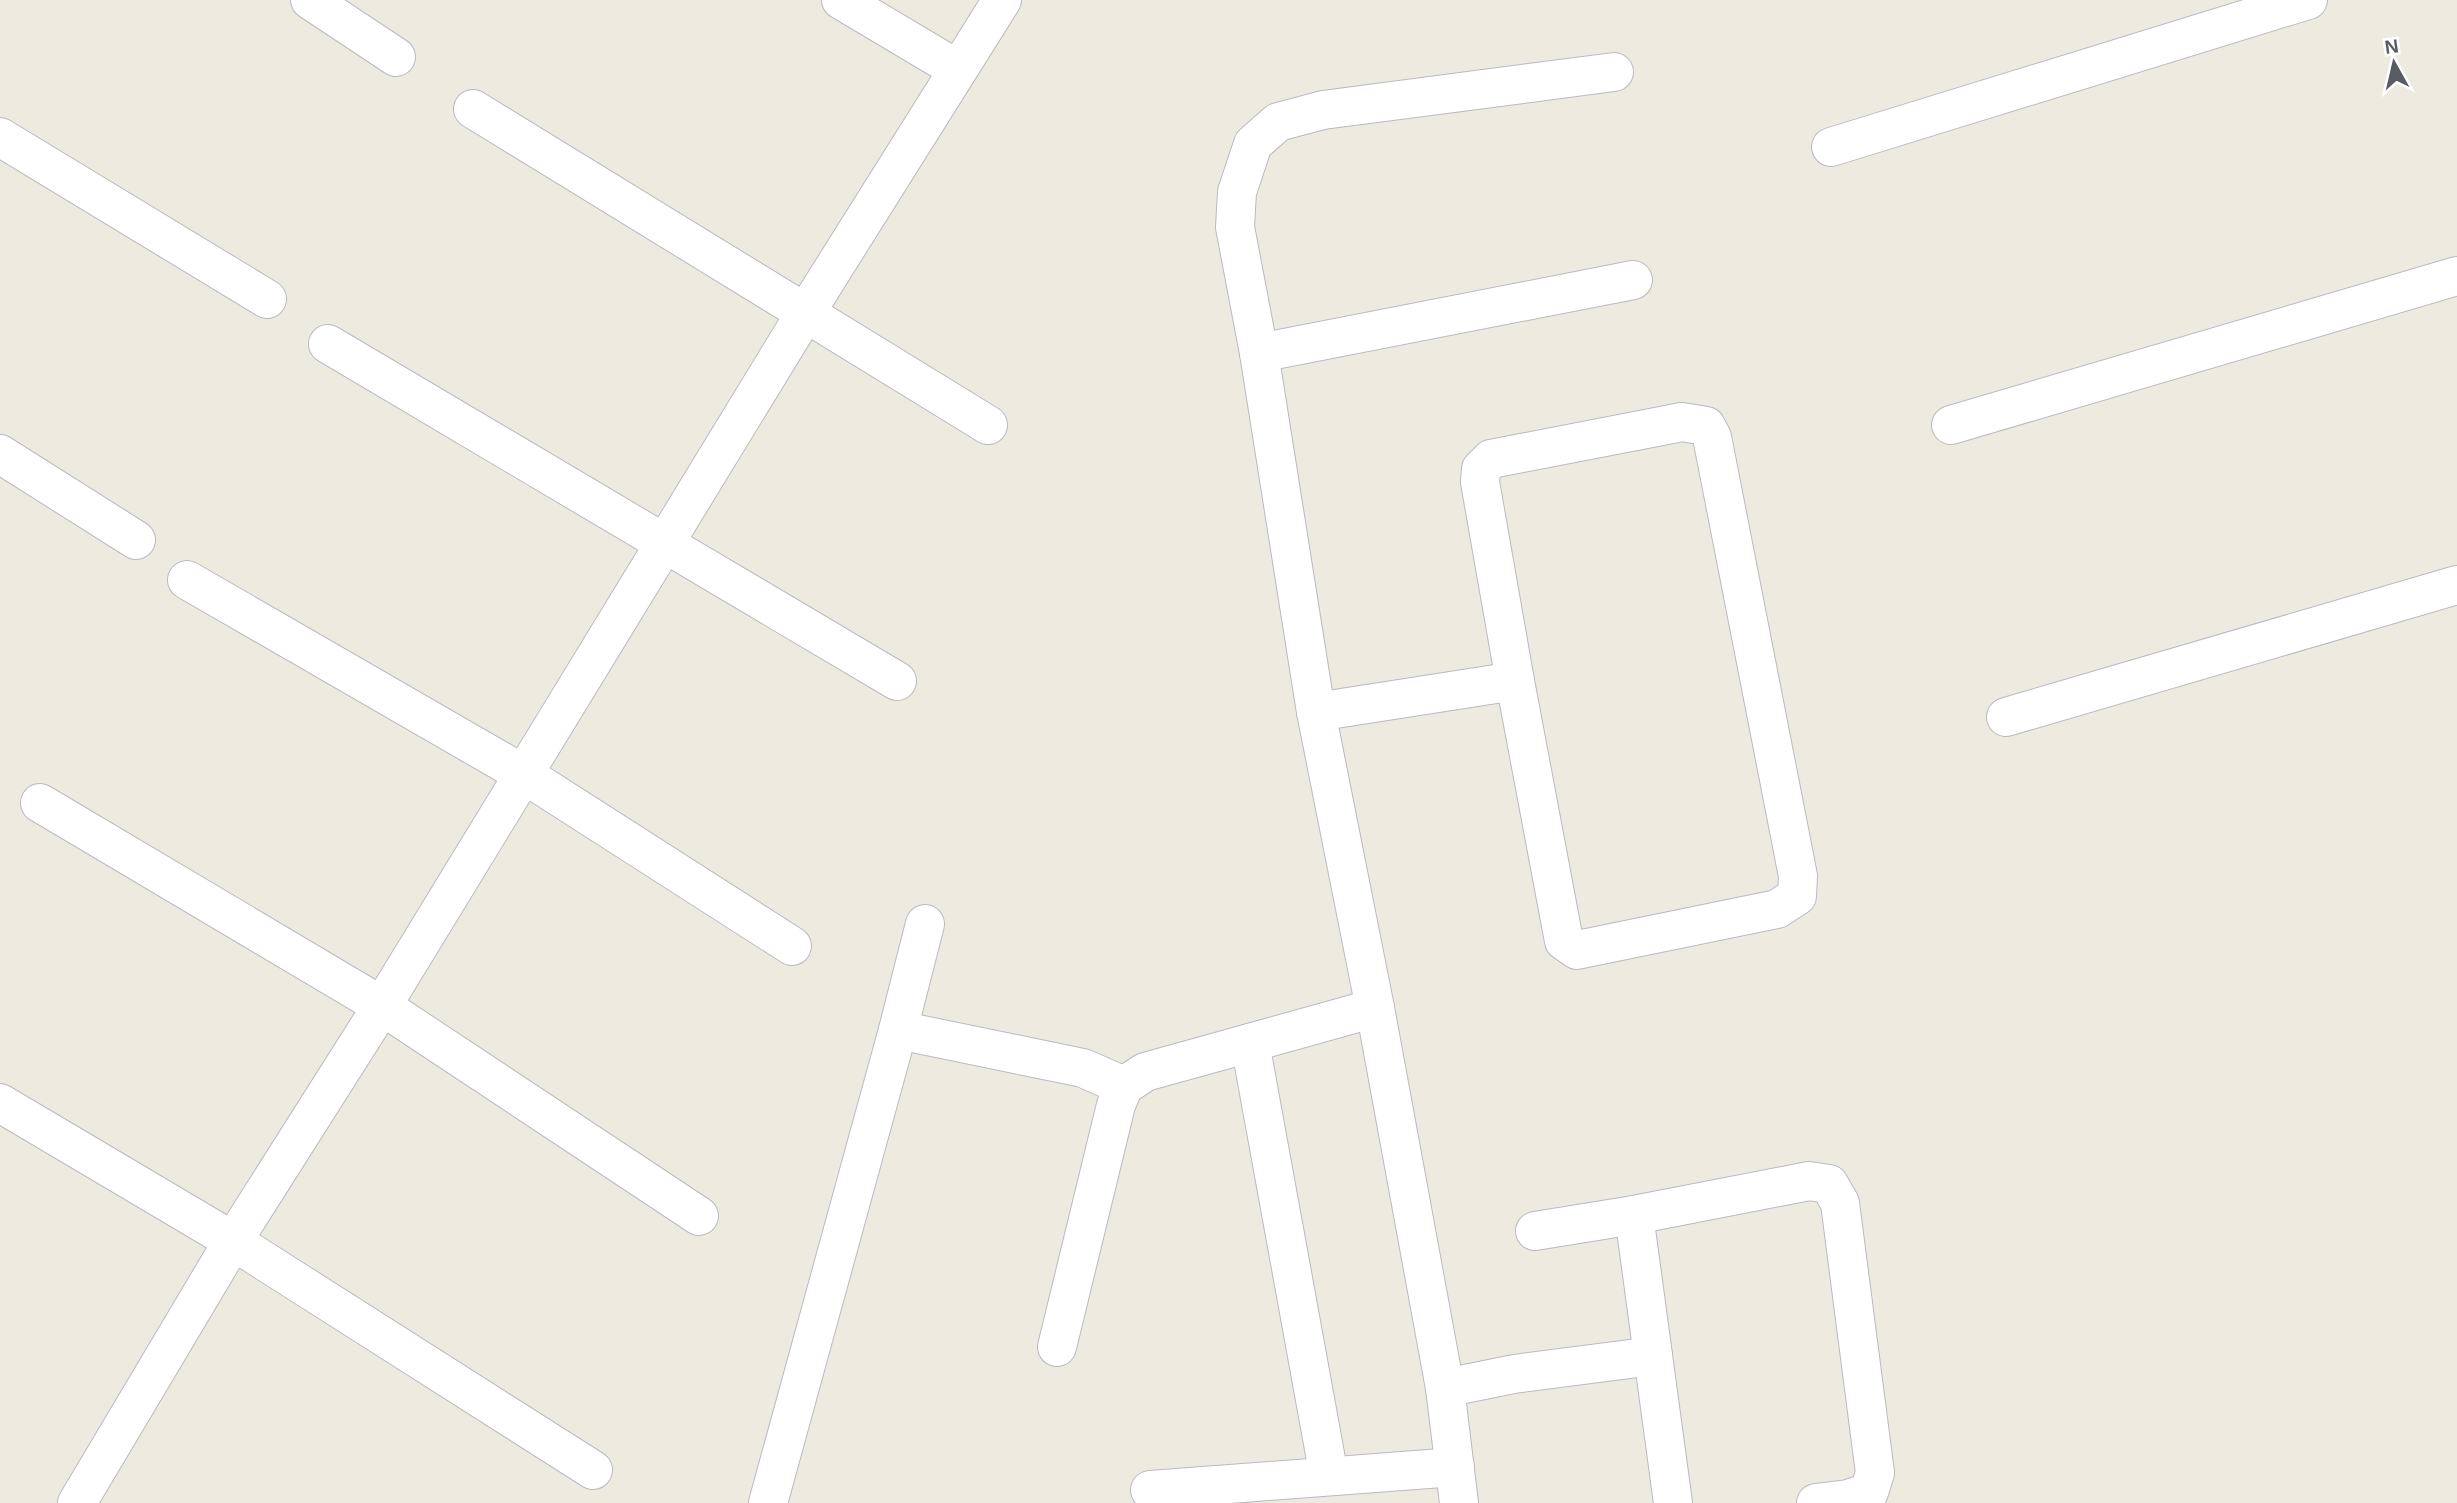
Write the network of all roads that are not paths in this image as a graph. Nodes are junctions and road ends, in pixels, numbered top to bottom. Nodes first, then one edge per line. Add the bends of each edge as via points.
1 (310, 0) edge
2 (841, 0) edge
3 (1002, 0) edge
4 (2308, 0) edge
5 (396, 57) dead end
6 (957, 69) junction
7 (1614, 72) dead end
8 (473, 109) dead end
9 (0, 137) edge
10 (1831, 147) dead end
11 (2457, 276) edge
12 (1633, 280) dead end
13 (267, 299) dead end
14 (806, 312) junction
15 (328, 344) dead end
16 (1259, 353) junction
17 (988, 425) dead end
18 (1951, 425) dead end
19 (0, 454) edge
20 (136, 540) dead end
21 (664, 543) junction
22 (187, 580) dead end
23 (2457, 584) edge
24 (897, 681) dead end
25 (1515, 681) junction
26 (1316, 712) junction
27 (2006, 717) dead end
28 (524, 775) junction
29 (40, 803) dead end
30 (925, 924) dead end
31 (792, 946) dead end
32 (382, 1006) junction
33 (1375, 1008) junction
34 (898, 1030) junction
35 (1250, 1043) junction
36 (1124, 1086) junction
37 (0, 1103) edge
38 (699, 1216) dead end
39 (1634, 1216) junction
40 (1535, 1231) dead end
41 (233, 1241) junction
42 (1057, 1347) dead end
43 (1653, 1356) junction
44 (1445, 1388) junction
45 (593, 1470) dead end
46 (1329, 1476) junction
47 (1457, 1485) edge
48 (1150, 1490) dead end
49 (77, 1503) edge
50 (768, 1503) edge
51 (1673, 1503) edge
52 (1816, 1503) edge

1 - 5 street
2 - 6 street
3 - 6 street
4 - 10 street
6 - 14 street
7 - 16 street via 1323,110 1278,122 1253,144 1237,192 1235,227
8 - 14 street
9 - 13 street
11 - 18 street
12 - 16 street
14 - 17 street
14 - 21 street
15 - 21 street
16 - 26 street
19 - 20 street
21 - 24 street
21 - 28 street
22 - 28 street
23 - 27 street
25 - 25 street via 1564,941 1577,950 1777,909 1797,895 1793,849 1712,437 1706,426 1682,422 1491,459 1481,469
25 - 26 street
26 - 33 street
28 - 31 street
28 - 32 street
29 - 32 street
30 - 34 street
32 - 38 street
32 - 41 street
33 - 35 street
33 - 44 street
34 - 36 street via 1083,1068
34 - 50 street
35 - 36 street via 1145,1072
35 - 46 street
36 - 42 street
37 - 41 street
39 - 40 street
39 - 43 street
39 - 52 street via 1809,1181 1829,1184 1840,1203 1875,1473 1869,1492
41 - 45 street
41 - 49 street
43 - 44 street
43 - 51 street
44 - 47 street
46 - 47 street
46 - 48 street

